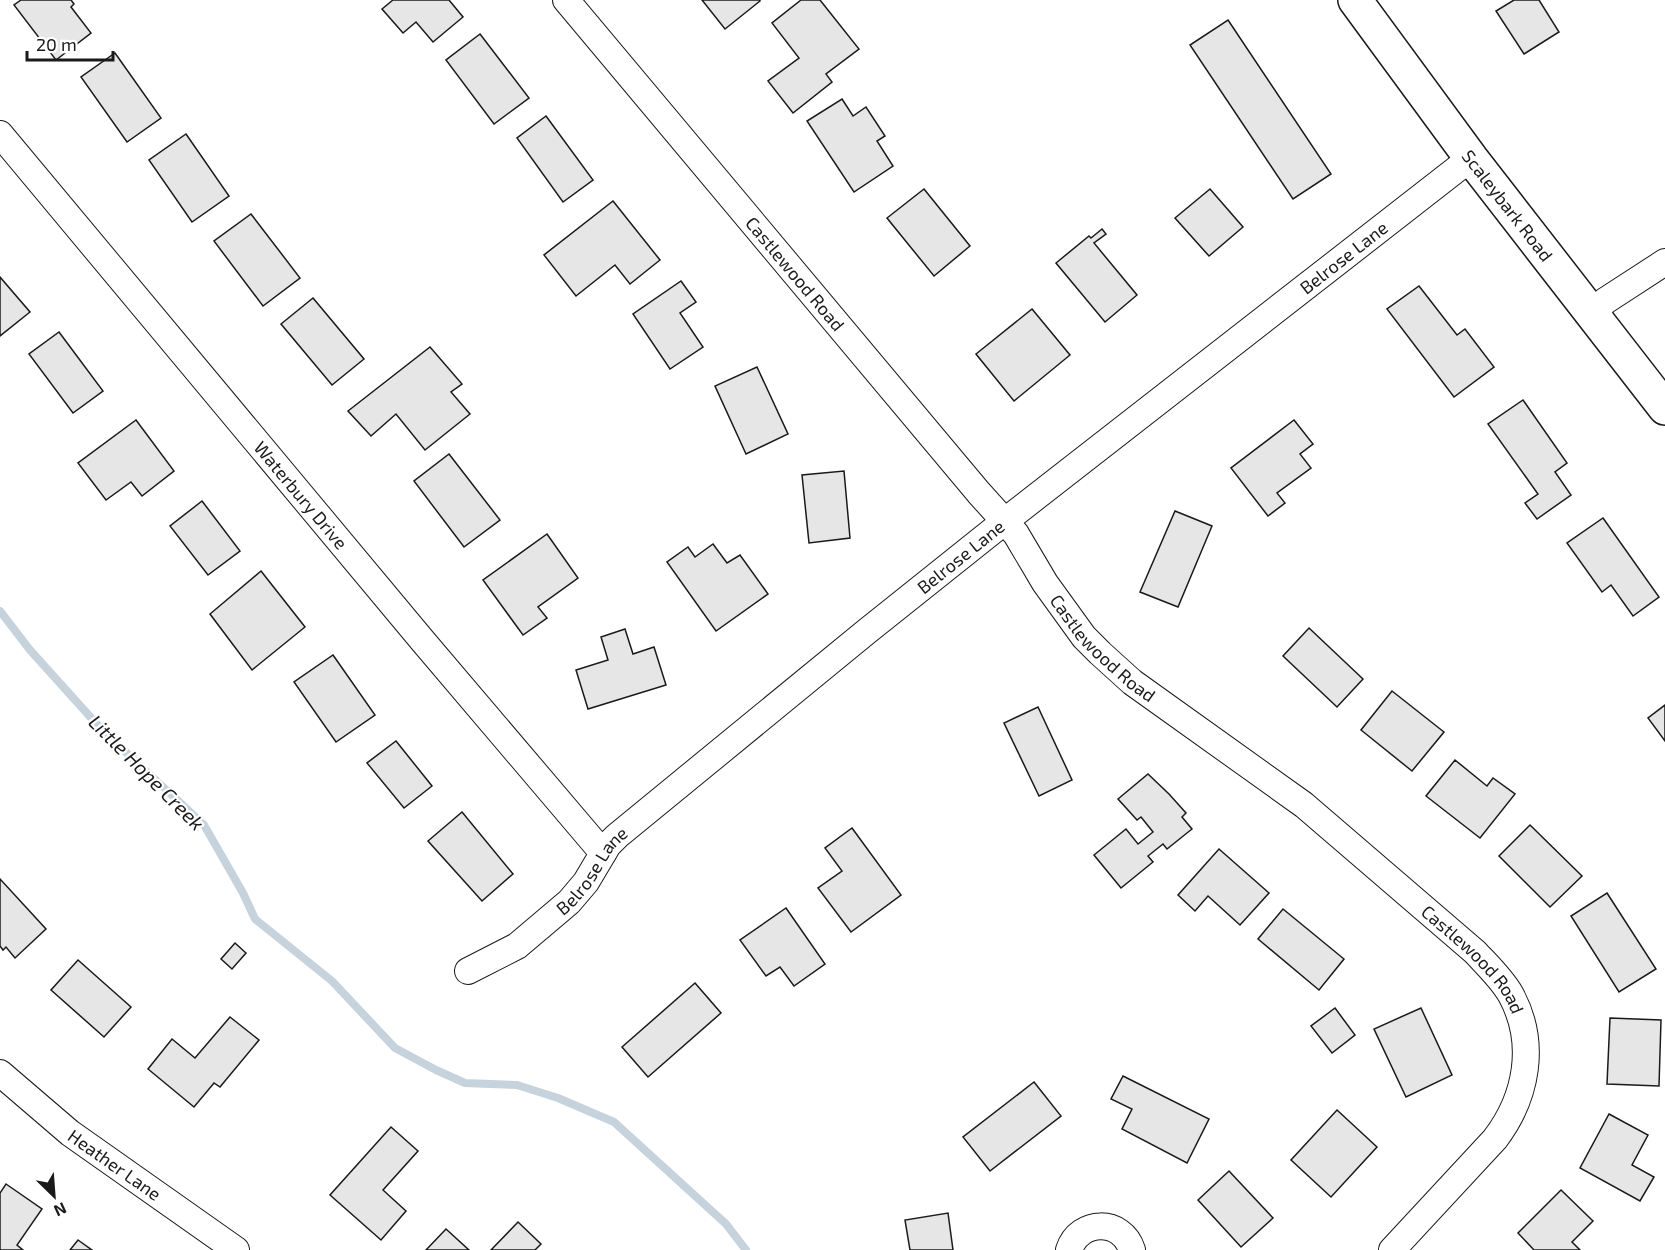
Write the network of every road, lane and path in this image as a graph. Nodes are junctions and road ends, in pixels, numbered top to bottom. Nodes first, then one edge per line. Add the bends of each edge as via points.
1 (566, 0) edge
2 (1355, 0) edge
3 (0, 134) edge
4 (1471, 158) junction
5 (1665, 262) edge
6 (1592, 315) junction
7 (1665, 408) edge
8 (1005, 521) junction
9 (603, 853) junction
10 (468, 971) dead end
11 (0, 1073) edge
12 (236, 1250) edge
13 (1069, 1250) edge
14 (1132, 1250) edge
15 (1392, 1250) edge

1 - 8 street, Castlewood Road
2 - 4 street, Scaleybark Road
3 - 9 street, Waterbury Drive
4 - 6 street, Scaleybark Road
4 - 8 street, Belrose Lane
5 - 6 street
6 - 7 street, Scaleybark Road
8 - 9 street, Belrose Lane via 616,836
8 - 15 street, Castlewood Road via 1045,583 1100,653 1132,681 1304,805 1475,952 1511,996 1522,1021 1526,1054 1524,1082 1509,1121
9 - 10 street, Belrose Lane via 569,902 517,946
11 - 12 street, Heather Lane via 70,1133
13 - 14 street via 1082,1231 1103,1226 1123,1234

